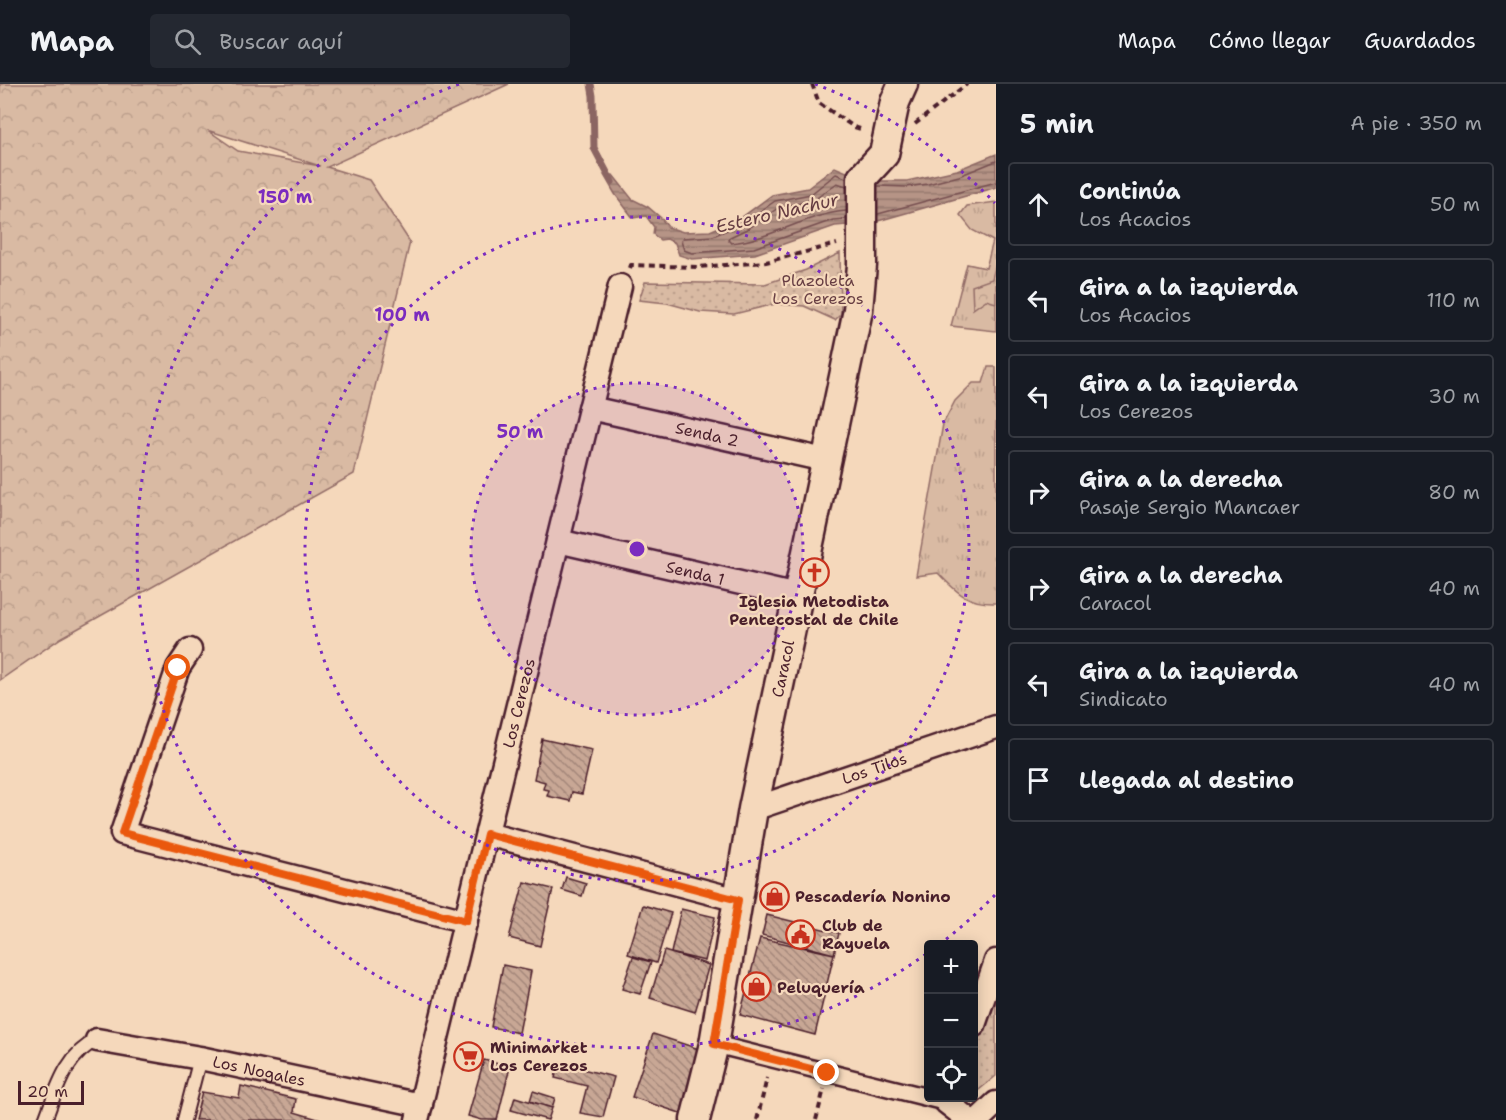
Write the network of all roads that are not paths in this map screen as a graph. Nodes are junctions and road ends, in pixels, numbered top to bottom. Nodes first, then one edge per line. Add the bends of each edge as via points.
1 (903, 84) edge
2 (620, 286) road end
3 (590, 408) junction
4 (825, 460) junction
5 (558, 541) junction
6 (797, 596) junction
7 (190, 650) dead end
8 (996, 727) edge
9 (753, 809) junction
10 (487, 834) junction
11 (738, 900) junction
12 (466, 921) junction
13 (996, 961) edge
14 (978, 1013) edge
15 (97, 1040) joint
16 (714, 1044) junction
17 (200, 1058) junction
18 (924, 1095) edge
19 (949, 1102) edge
20 (996, 1103) edge
21 (419, 1113) edge
22 (45, 1120) edge
23 (184, 1120) edge
24 (695, 1120) edge
25 (969, 1120) edge
26 (978, 1120) edge

1 - 4 street, Caracol via 895,102 884,154 862,178 858,310
2 - 3 street, Los Cerezos
3 - 4 street, Senda 2
3 - 5 street, Los Cerezos
4 - 6 street, Caracol
5 - 6 street, Senda 1
5 - 10 street, Los Cerezos
6 - 9 street, Caracol
7 - 12 street via 178,668 122,833
8 - 9 street, Los Tilos
9 - 11 street, Caracol
10 - 11 street
10 - 12 street, Los Cerezos
11 - 16 street, Caracol
12 - 21 street, Los Cerezos
13 - 14 street
15 - 17 street, Los Nogales
15 - 22 lane via 85,1045 68,1063
16 - 18 street
16 - 24 street, Caracol
17 - 21 street, Los Nogales
17 - 23 lane
19 - 25 street
20 - 26 street

